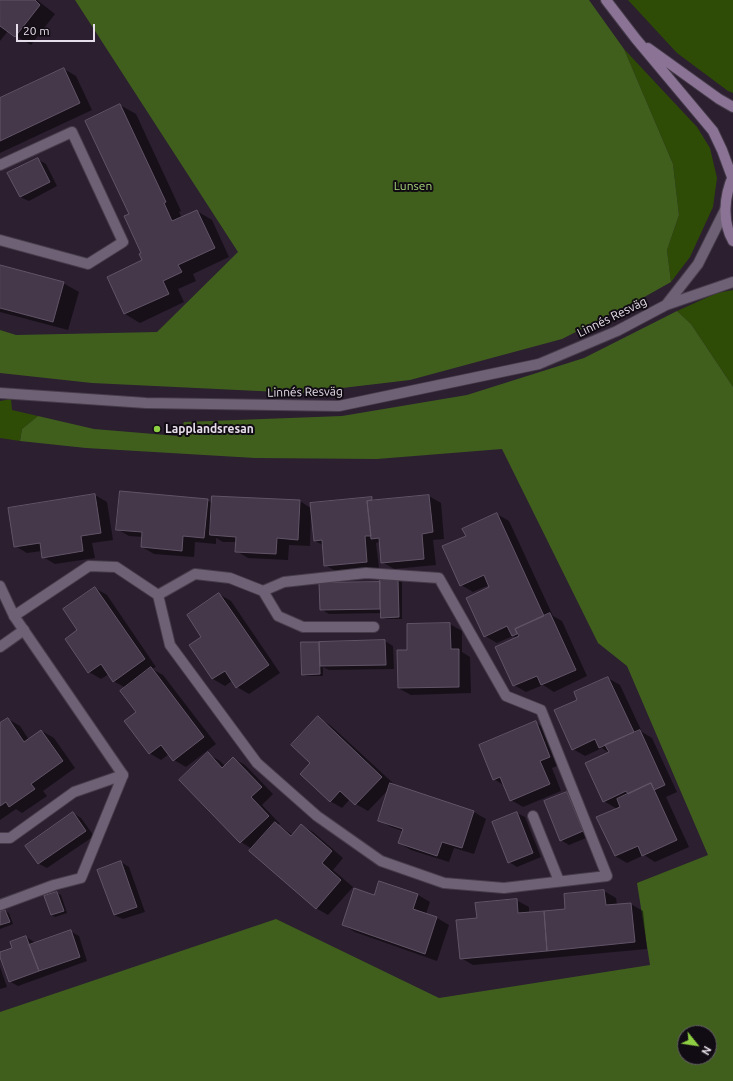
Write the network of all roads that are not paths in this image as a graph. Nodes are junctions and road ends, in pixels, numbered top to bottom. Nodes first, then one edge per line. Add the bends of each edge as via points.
1 (606, 0) edge
2 (636, 39) junction
3 (733, 107) edge
4 (0, 165) edge
5 (733, 177) edge
6 (725, 210) junction
7 (0, 240) edge
8 (733, 241) edge
9 (733, 282) edge
10 (666, 305) junction
11 (0, 393) edge
12 (0, 586) edge
13 (264, 591) junction
14 (158, 595) junction
15 (14, 616) junction
16 (374, 627) dead end
17 (24, 630) junction
18 (0, 647) edge
19 (123, 775) junction
20 (533, 816) dead end
21 (0, 838) edge
22 (559, 882) junction
23 (0, 904) edge

1 - 2 main road
2 - 3 main road
2 - 5 main road via 713,131
4 - 7 street via 72,132 123,242 88,264
5 - 6 main road via 728,188
6 - 8 main road
6 - 10 street, Linnés Resväg via 698,264
9 - 10 street, Linnés Resväg
10 - 11 street, Linnés Resväg via 617,331 540,364 340,406 146,403
12 - 15 street
13 - 14 street via 230,578 195,574
13 - 16 street via 278,616 303,627
13 - 22 street via 284,582 366,573 439,578 506,696 541,710 607,876
14 - 15 street via 116,567 89,566
14 - 22 street via 170,645 257,763 317,816 381,861 444,883 504,888
15 - 17 street
17 - 18 street
17 - 19 street
19 - 21 street via 74,792 10,838
19 - 23 street via 81,878
20 - 22 street

